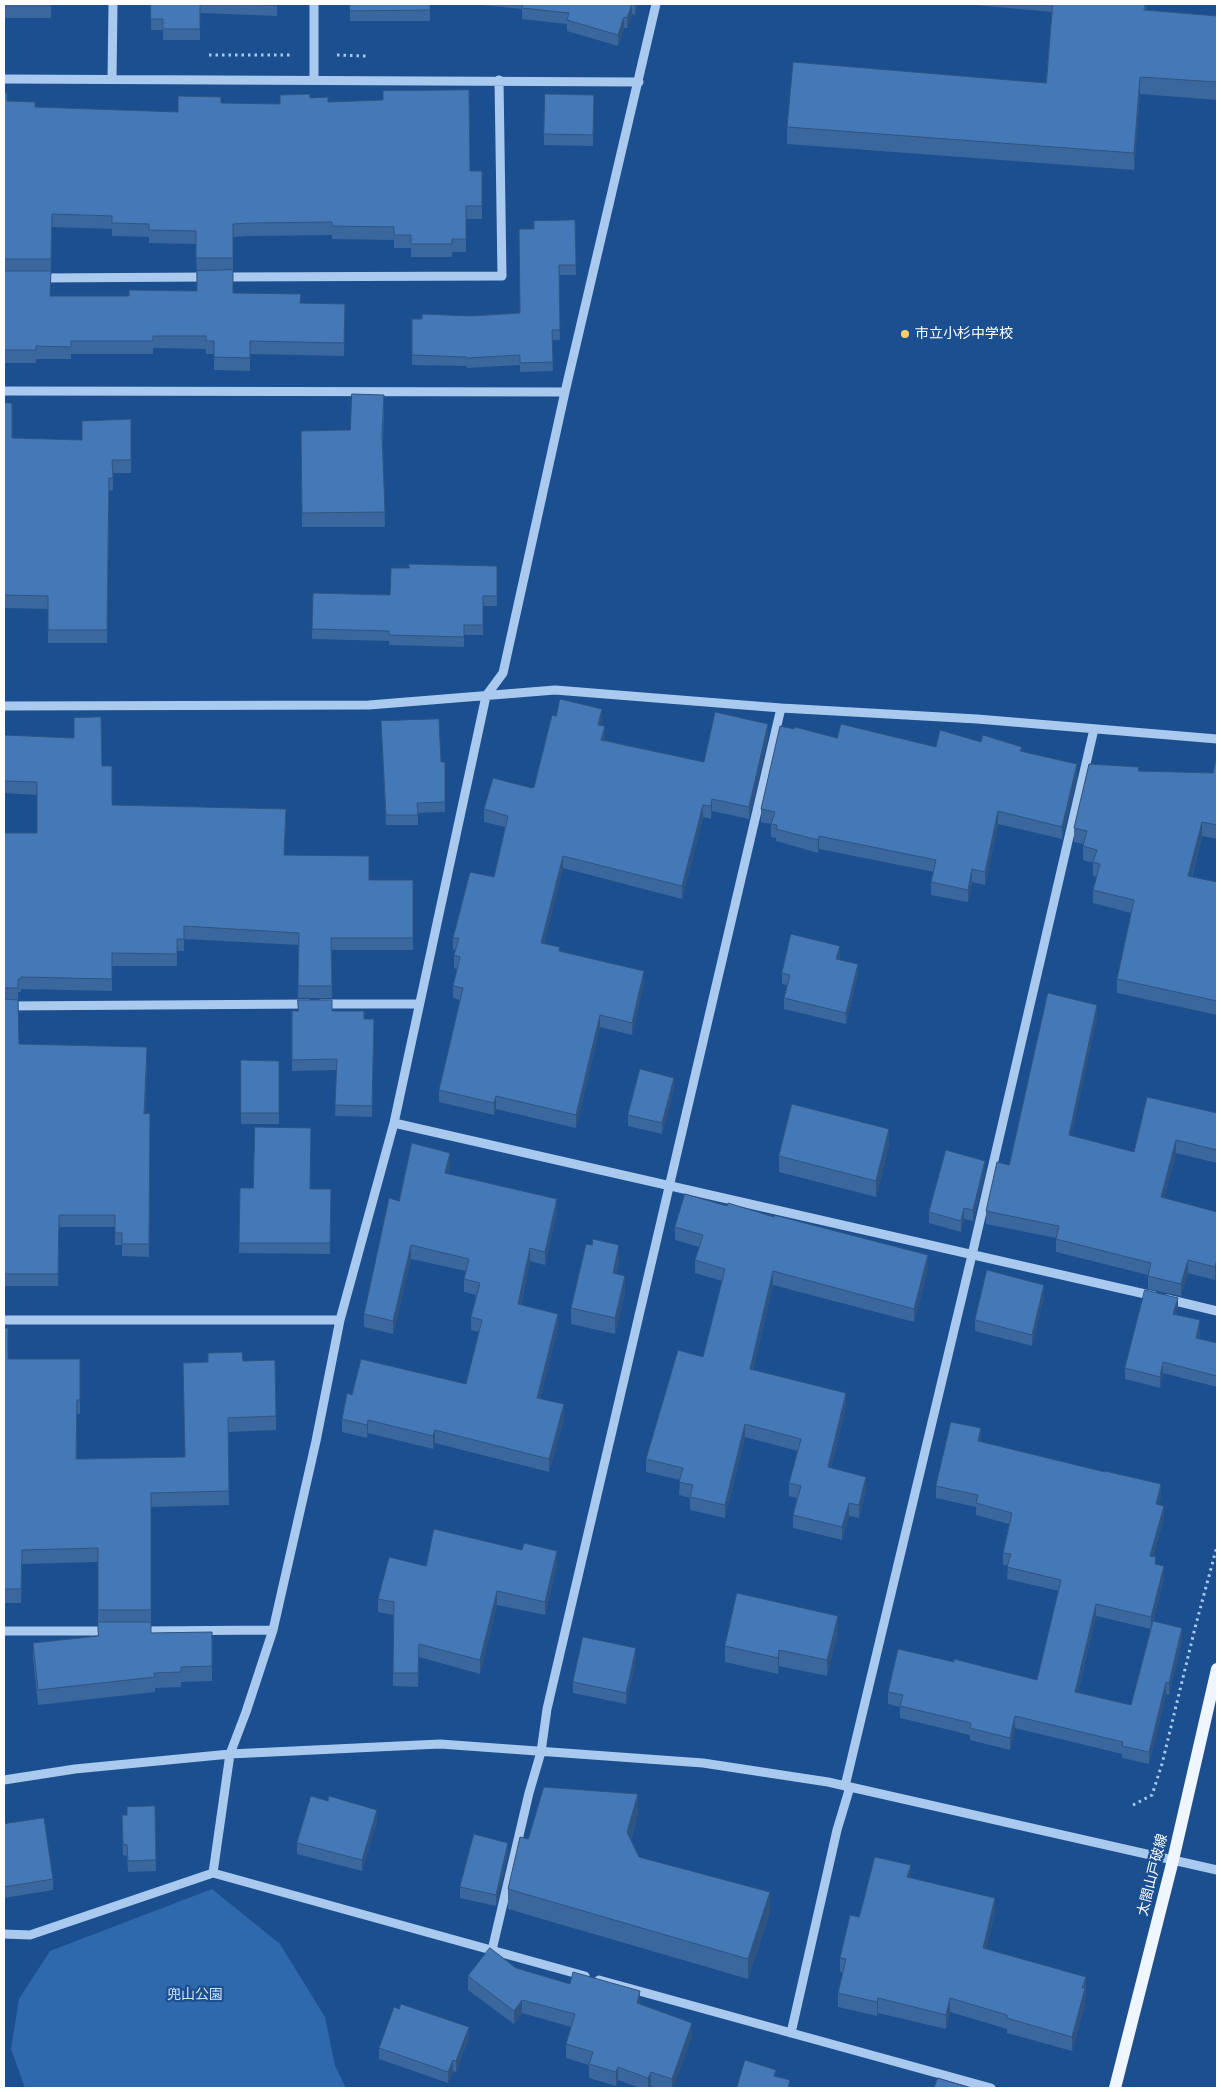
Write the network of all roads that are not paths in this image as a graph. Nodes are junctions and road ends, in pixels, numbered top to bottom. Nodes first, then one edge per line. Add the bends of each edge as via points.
1 (113, 4) edge
2 (314, 4) edge
3 (656, 4) edge
4 (4, 79) edge
5 (112, 79) junction
6 (314, 79) junction
7 (499, 80) junction
8 (639, 82) junction
9 (34, 278) edge
10 (4, 390) edge
11 (564, 392) junction
12 (486, 696) junction
13 (4, 706) edge
14 (781, 708) junction
15 (1094, 729) junction
16 (1217, 739) edge
17 (418, 1004) junction
18 (4, 1006) edge
19 (394, 1123) junction
20 (670, 1186) junction
21 (972, 1255) junction
22 (1217, 1311) edge
23 (4, 1320) edge
24 (340, 1320) junction
25 (273, 1630) junction
26 (4, 1631) edge
27 (123, 1631) edge
28 (133, 1631) edge
29 (1217, 1668) edge
30 (541, 1752) junction
31 (230, 1754) junction
32 (4, 1780) edge
33 (848, 1786) junction
34 (1172, 1860) junction
35 (1217, 1870) edge
36 (214, 1873) junction
37 (4, 1934) edge
38 (492, 1950) junction
39 (791, 2033) junction
40 (991, 2088) edge
41 (1115, 2088) edge

1 - 5 street
2 - 6 street
3 - 8 street
4 - 5 street
5 - 6 street
6 - 7 street
7 - 8 street
7 - 9 street via 502,276
8 - 11 street
10 - 11 street
11 - 12 street via 503,672
12 - 13 street via 369,705
12 - 14 street via 555,690
12 - 17 street
14 - 15 street
14 - 20 street
15 - 16 street
15 - 21 street
17 - 18 street
17 - 19 street
19 - 20 street
19 - 24 street
20 - 21 street
20 - 30 street via 547,1709
21 - 22 street
21 - 33 street
23 - 24 street
24 - 25 street
25 - 28 street
25 - 31 street
26 - 27 street
29 - 34 main road, 太閤山戸破線
30 - 31 street via 440,1744
30 - 33 street via 703,1763
30 - 38 street via 528,1794
31 - 32 street via 75,1769
31 - 36 street
33 - 34 street
33 - 39 street
34 - 35 street
34 - 41 main road, 太閤山戸破線
36 - 37 street via 30,1935
36 - 38 street
38 - 39 street
39 - 40 street

